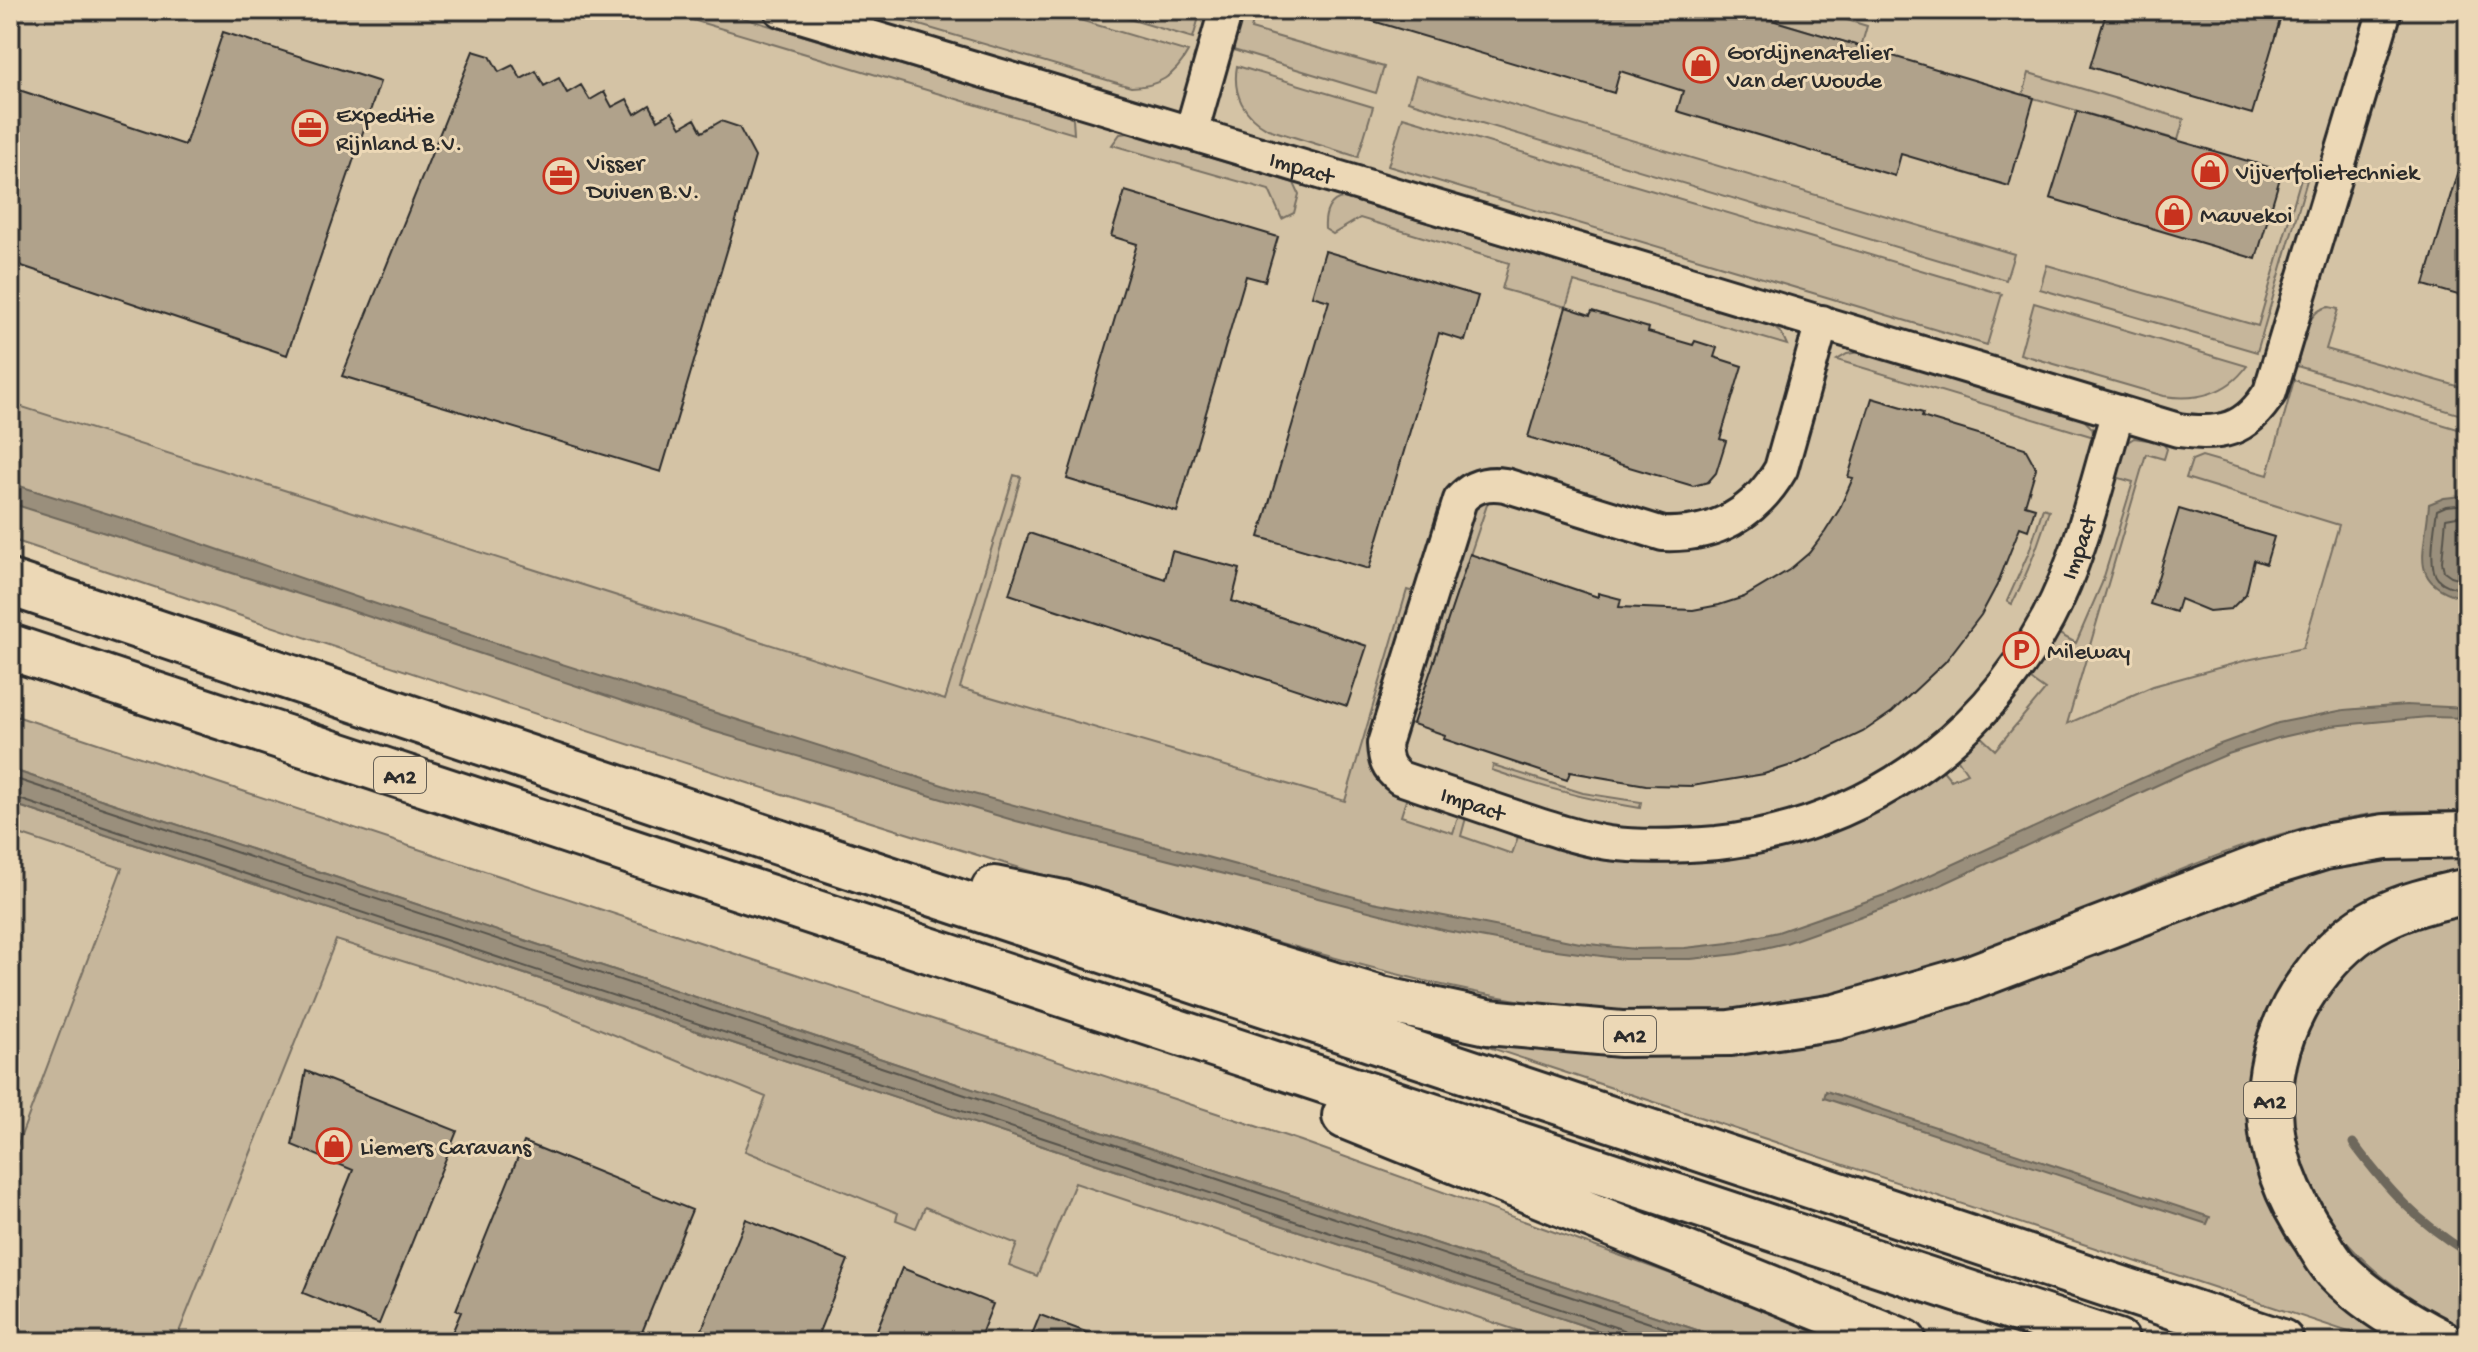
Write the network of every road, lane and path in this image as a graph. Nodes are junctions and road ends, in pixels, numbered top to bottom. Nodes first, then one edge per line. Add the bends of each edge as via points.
1 (781, 10) edge
2 (1226, 10) edge
3 (2385, 10) edge
4 (1191, 133) junction
5 (1822, 322) junction
6 (2118, 412) junction
7 (10, 583) edge
8 (10, 647) edge
9 (2468, 835) edge
10 (784, 844) junction
11 (2468, 891) edge
12 (961, 961) junction
13 (1904, 1342) edge
14 (2117, 1342) edge
15 (2281, 1342) edge
16 (2441, 1342) edge

1 - 4 street, Impact
2 - 4 street
3 - 6 street, Impact via 2278,368 2261,407 2227,431 2207,434
4 - 5 street, Impact
5 - 6 street, Impact
5 - 6 street, Impact via 1781,469 1740,517 1687,535 1663,534 1505,485 1468,490 1460,500 1384,744 1389,770 1548,828 1608,843 1661,846 1770,835 1884,790 1945,748 2013,676 2049,616 2076,554
7 - 10 highway, A12
8 - 12 highway, A12
9 - 10 highway, A12 via 2385,837 2324,847 1968,979 1836,1017 1730,1033 1621,1034 1488,1022 1381,999 1063,903
10 - 15 highway, A12
11 - 16 highway, A12 via 2381,918 2351,936 2320,968 2280,1034 2269,1116 2277,1161 2299,1214 2336,1269 2400,1320
12 - 13 highway, A12
12 - 14 highway, A12

